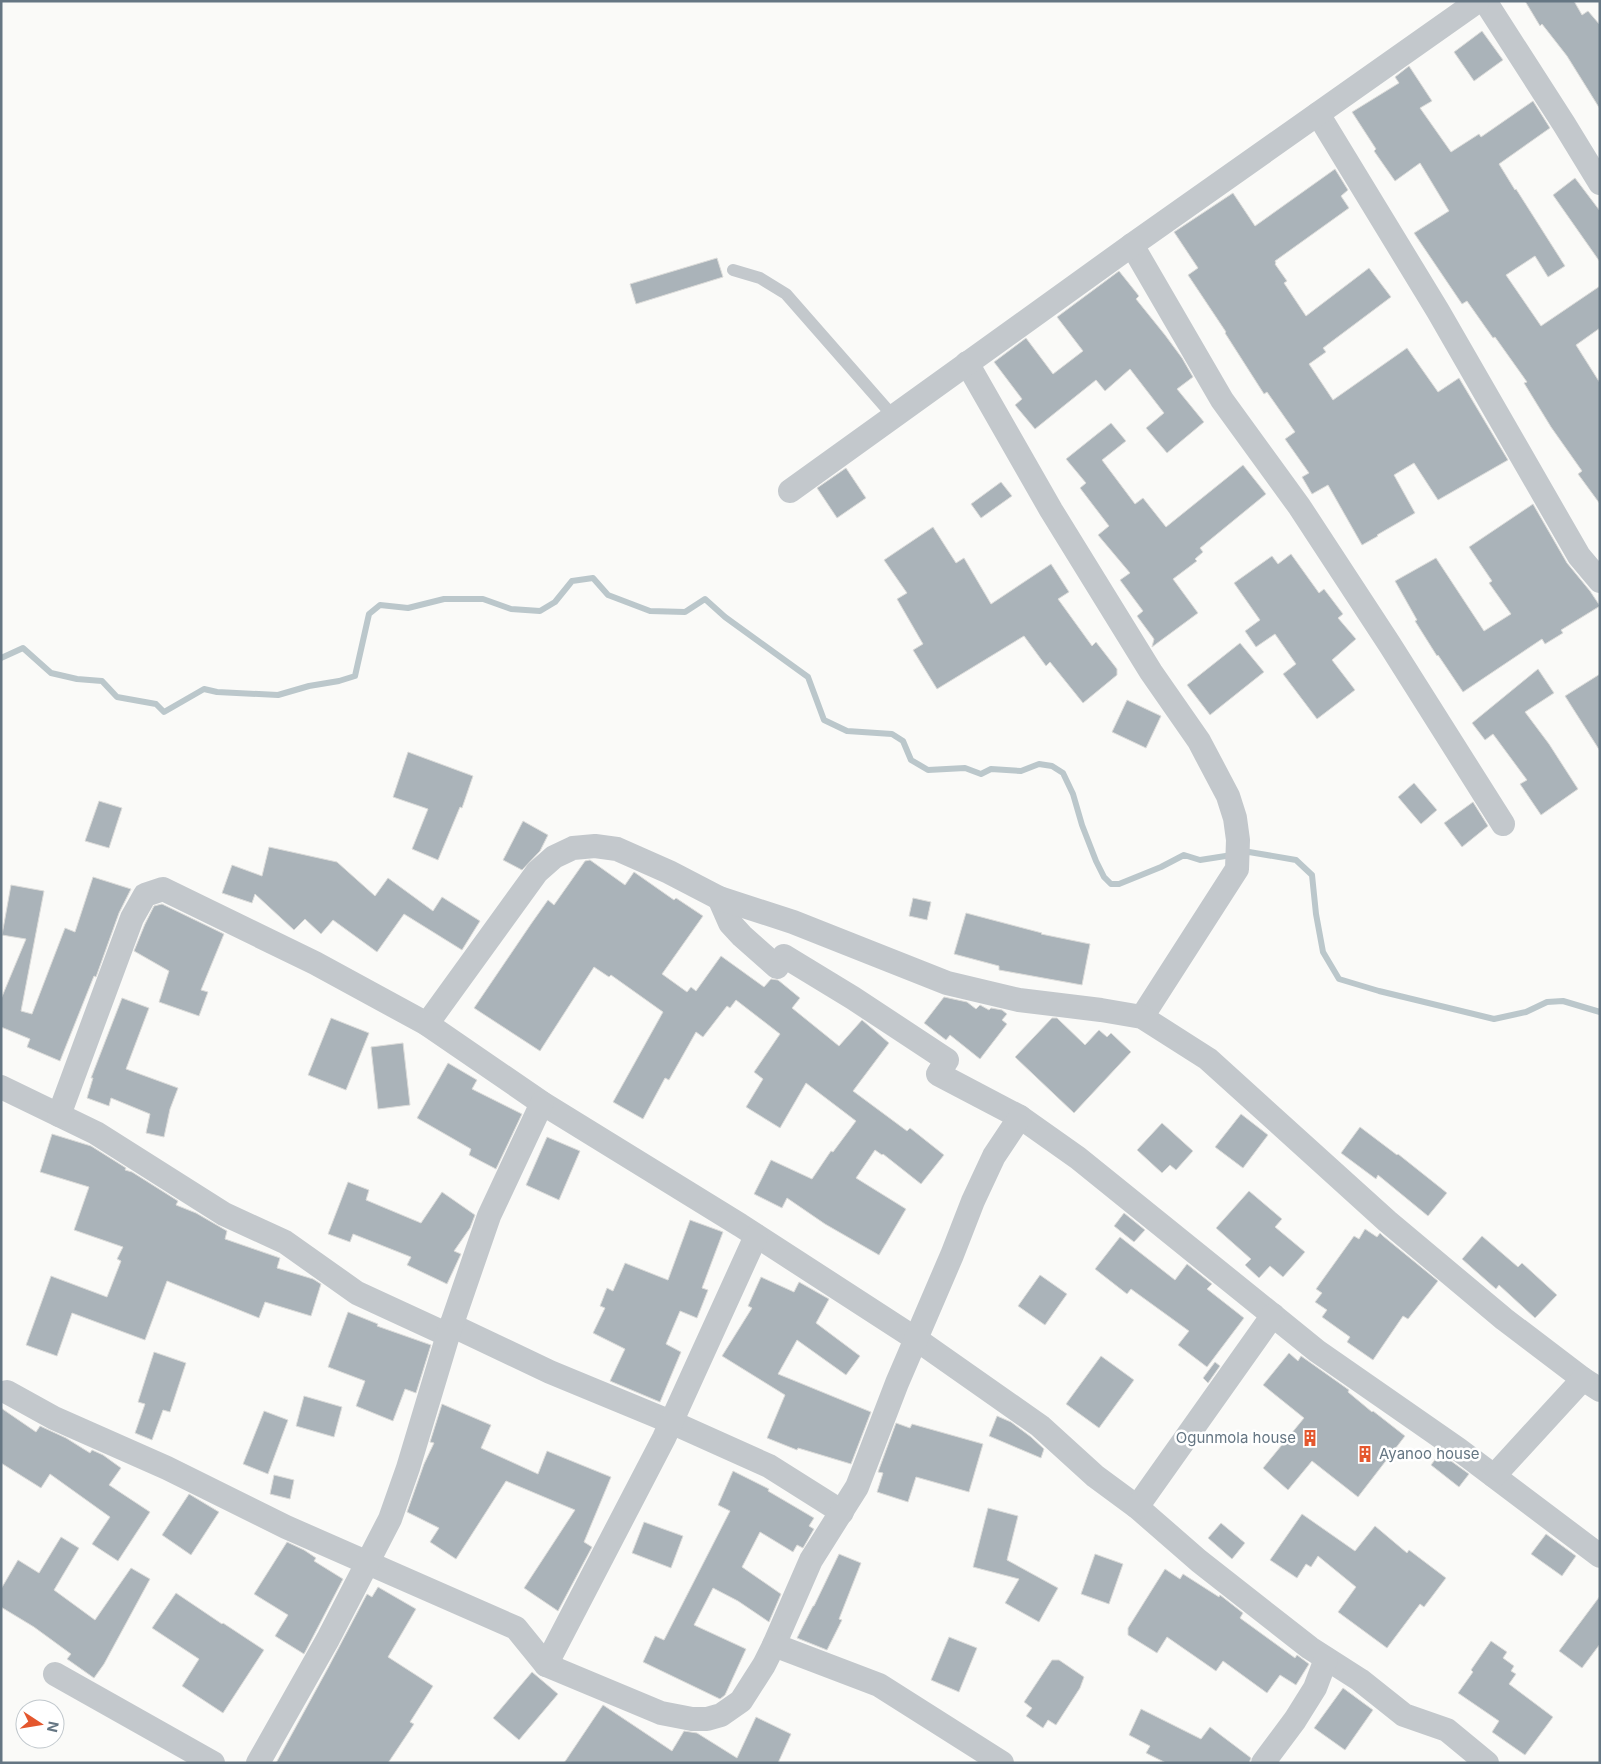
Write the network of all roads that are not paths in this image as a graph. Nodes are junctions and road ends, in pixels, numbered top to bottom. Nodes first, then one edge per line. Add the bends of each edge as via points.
1 (1478, 1) edge
2 (1485, 1) edge
3 (1318, 114) junction
4 (1600, 183) edge
5 (1132, 245) junction
6 (733, 270) dead end
7 (967, 363) junction
8 (893, 416) junction
9 (790, 490) dead end
10 (1600, 582) edge
11 (1503, 824) dead end
12 (719, 898) junction
13 (1142, 1017) junction
14 (427, 1024) junction
15 (1, 1087) edge
16 (542, 1103) junction
17 (59, 1115) junction
18 (1020, 1117) junction
19 (756, 1236) junction
20 (1273, 1315) junction
21 (449, 1330) junction
22 (916, 1338) junction
23 (1591, 1385) edge
24 (7, 1392) dead end
25 (671, 1422) junction
26 (1494, 1476) junction
27 (1137, 1507) junction
28 (842, 1512) junction
29 (1600, 1556) edge
30 (367, 1564) junction
31 (774, 1645) junction
32 (1326, 1658) junction
33 (546, 1665) junction
34 (55, 1674) dead end
35 (213, 1763) edge
36 (258, 1763) edge
37 (1002, 1763) edge
38 (1263, 1763) edge
39 (1487, 1763) edge

1 - 3 street
2 - 4 street
3 - 5 street
3 - 10 street via 1438,311 1579,556
5 - 7 street
5 - 11 street via 1222,400 1299,506
6 - 8 lane via 760,278 786,294
7 - 8 street
7 - 13 street via 1051,510 1151,672 1199,741 1228,796 1235,818 1237,869
8 - 9 street
12 - 13 street via 793,922 947,984 1019,1000
12 - 14 street via 617,850 594,846 573,848 554,857 537,872
12 - 18 street via 730,923 777,967 784,956 853,998 947,1060 938,1074
13 - 23 street via 1208,1059 1387,1221 1504,1319
14 - 16 street
14 - 17 street via 315,963 163,889 145,895 132,918
15 - 17 street
16 - 19 street
16 - 21 street via 489,1216
17 - 21 street via 96,1132 224,1214 285,1242 357,1294
18 - 20 street via 1078,1158
18 - 22 street via 994,1156
19 - 22 street
19 - 25 street
20 - 26 street via 1317,1351
20 - 27 street
21 - 25 street
21 - 30 street via 405,1477 390,1519
22 - 27 street via 1040,1426 1095,1476
22 - 28 street via 858,1487
23 - 26 street
24 - 30 street via 54,1418
25 - 28 street via 769,1466
25 - 33 street
26 - 29 street
27 - 32 street via 1198,1561
28 - 31 street via 811,1560
30 - 33 street via 516,1628
30 - 36 street
31 - 33 street via 741,1701 721,1715 707,1719 661,1713
31 - 37 street via 879,1685
32 - 38 street via 1315,1688
32 - 39 street via 1404,1715 1446,1730
34 - 35 street

